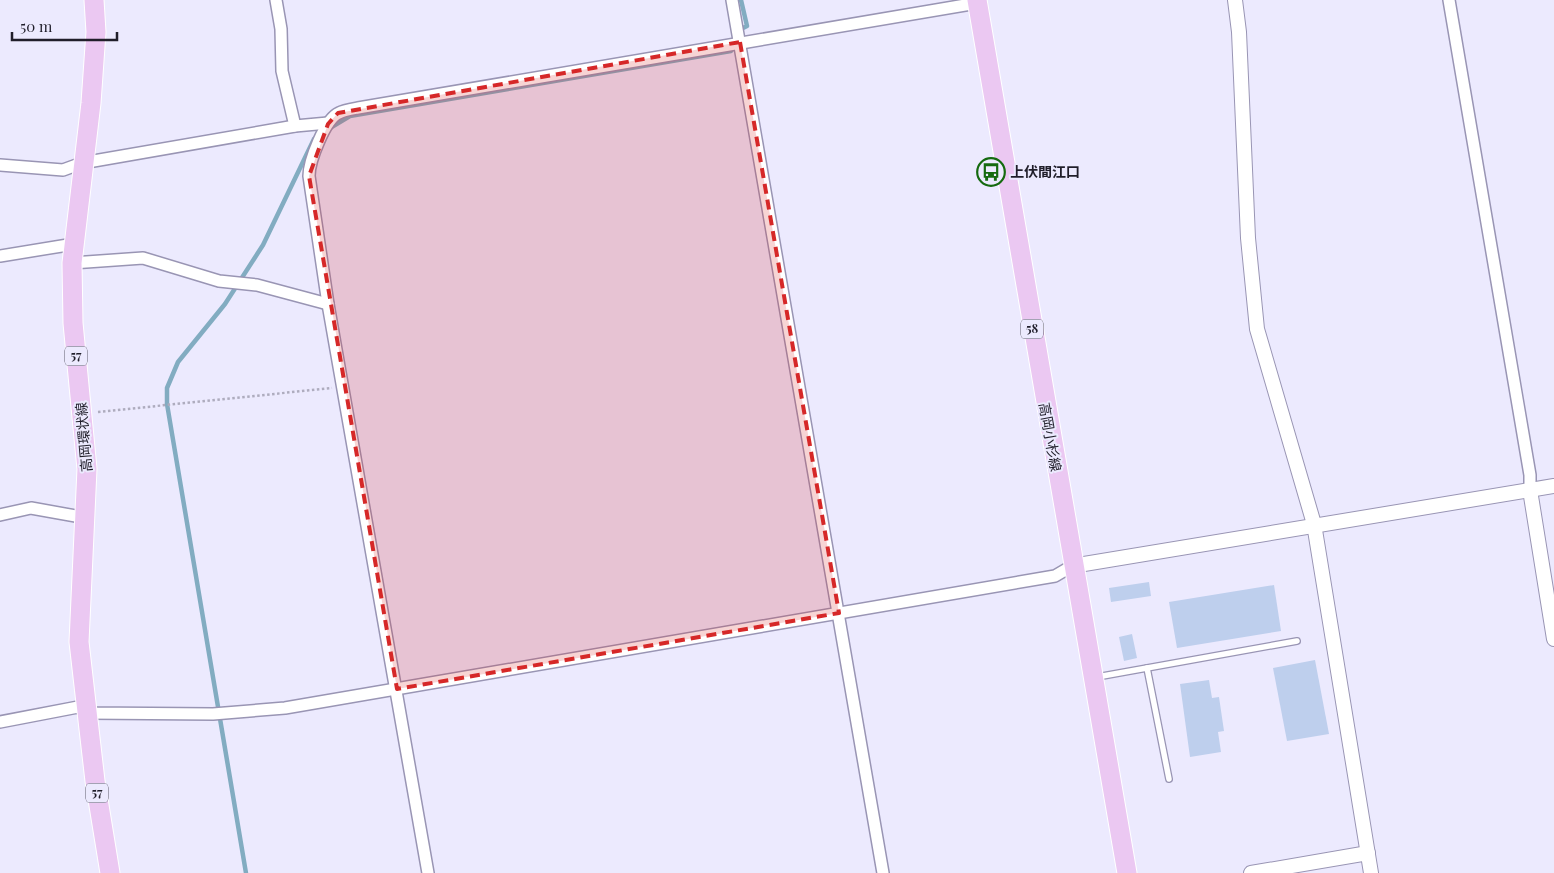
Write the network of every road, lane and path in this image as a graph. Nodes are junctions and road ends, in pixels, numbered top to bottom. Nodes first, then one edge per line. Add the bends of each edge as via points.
1 (94, 0) edge
2 (276, 0) edge
3 (732, 0) edge
4 (1235, 0) edge
5 (1449, 0) edge
6 (977, 1) edge
7 (737, 42) junction
8 (328, 124) junction
9 (295, 126) junction
10 (82, 163) junction
11 (0, 166) edge
12 (74, 244) junction
13 (0, 256) edge
14 (72, 263) junction
15 (328, 304) junction
16 (343, 387) junction
17 (82, 413) junction
18 (1554, 486) edge
19 (1530, 490) junction
20 (0, 515) edge
21 (86, 518) junction
22 (1314, 524) junction
23 (1072, 566) junction
24 (839, 613) junction
25 (1554, 639) edge
26 (1297, 641) dead end
27 (1147, 668) junction
28 (1092, 678) junction
29 (397, 689) junction
30 (87, 713) junction
31 (0, 722) edge
32 (1168, 779) dead end
33 (1368, 853) junction
34 (1279, 871) edge
35 (110, 873) edge
36 (428, 873) edge
37 (883, 873) edge
38 (1127, 873) edge
39 (1251, 873) edge
40 (1371, 873) edge

1 - 10 main road, 高岡環状線 / 57 via 96,41
2 - 9 street via 281,29 282,71
3 - 7 street
4 - 22 street via 1248,238 1257,329
5 - 19 street
6 - 7 street
6 - 23 main road, 高岡小杉線 / 58
7 - 8 street via 358,108 338,113
7 - 24 street
8 - 9 street
8 - 15 street via 309,166
9 - 10 street
10 - 11 street via 63,170
10 - 12 main road, 高岡環状線 / 57
12 - 13 street
12 - 14 main road, 高岡環状線 / 57
14 - 15 street via 143,258 219,281 258,285
14 - 17 main road, 高岡環状線 / 57 via 73,323
15 - 16 street
16 - 17 path
16 - 29 street
17 - 21 main road, 高岡環状線 / 57 via 87,469
18 - 19 street
19 - 22 street
19 - 25 street
20 - 21 street via 31,508
21 - 30 main road, 高岡環状線 / 57 via 79,642
22 - 23 street
22 - 33 street
23 - 24 street via 1055,576
23 - 28 main road, 高岡小杉線 / 58
24 - 29 street
24 - 37 street
26 - 27 lane
27 - 28 lane
27 - 32 lane
28 - 38 main road, 高岡小杉線 / 58
29 - 30 street via 285,708 213,714
29 - 36 street
30 - 31 street via 78,707
30 - 35 main road, 高岡環状線 / 57
33 - 34 street
33 - 40 street
34 - 39 street

